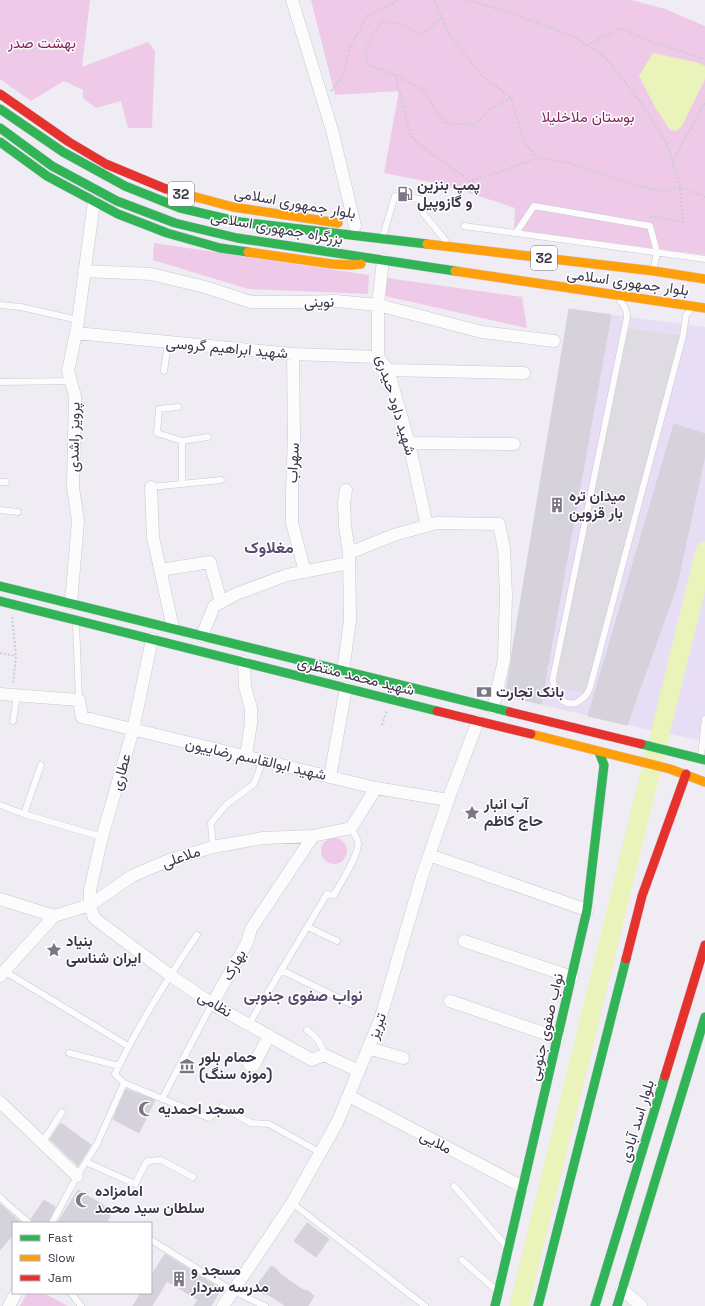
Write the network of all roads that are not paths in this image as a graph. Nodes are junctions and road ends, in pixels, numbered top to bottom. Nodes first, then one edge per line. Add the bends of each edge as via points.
1 (292, 0) edge
2 (0, 94) edge
3 (0, 109) edge
4 (0, 128) edge
5 (0, 142) edge
6 (94, 202) junction
7 (355, 226) junction
8 (464, 226) dead end
9 (516, 233) junction
10 (382, 239) junction
11 (449, 246) junction
12 (657, 252) junction
13 (705, 259) edge
14 (383, 260) junction
15 (84, 271) junction
16 (654, 271) junction
17 (705, 278) edge
18 (612, 294) junction
19 (0, 305) edge
20 (378, 305) junction
21 (701, 307) edge
22 (78, 320) junction
23 (76, 333) junction
24 (554, 341) dead end
25 (168, 342) junction
26 (293, 354) junction
27 (378, 357) junction
28 (388, 370) junction
29 (164, 371) dead end
30 (524, 373) dead end
31 (71, 381) junction
32 (0, 382) edge
33 (178, 407) dead end
34 (208, 437) dead end
35 (182, 441) junction
36 (409, 443) junction
37 (514, 444) dead end
38 (221, 480) dead end
39 (182, 484) junction
40 (151, 487) joint
41 (346, 490) dead end
42 (0, 510) edge
43 (18, 512) dead end
44 (427, 526) junction
45 (349, 558) junction
46 (160, 570) junction
47 (305, 572) junction
48 (0, 586) edge
49 (0, 601) edge
50 (221, 602) junction
51 (71, 603) junction
52 (76, 620) junction
53 (173, 628) junction
54 (202, 636) junction
55 (152, 639) junction
56 (244, 662) junction
57 (343, 671) junction
58 (346, 688) junction
59 (10, 695) edge
60 (79, 700) junction
61 (493, 708) junction
62 (705, 719) edge
63 (13, 721) dead end
64 (478, 721) junction
65 (134, 730) junction
66 (599, 752) junction
67 (246, 756) junction
68 (703, 759) edge
69 (263, 760) junction
70 (617, 760) junction
71 (41, 765) dead end
72 (604, 765) junction
73 (330, 777) junction
74 (684, 778) junction
75 (705, 782) edge
76 (376, 788) junction
77 (448, 800) junction
78 (0, 804) edge
79 (24, 814) junction
80 (351, 828) junction
81 (313, 836) junction
82 (102, 837) junction
83 (212, 847) junction
84 (429, 855) junction
85 (0, 899) edge
86 (90, 905) junction
87 (587, 910) junction
88 (54, 916) junction
89 (308, 926) junction
90 (197, 935) dead end
91 (337, 941) dead end
92 (464, 941) dead end
93 (705, 945) edge
94 (281, 970) junction
95 (2, 974) edge
96 (170, 975) junction
97 (572, 977) junction
98 (450, 1001) dead end
99 (212, 1004) junction
100 (351, 1004) dead end
101 (705, 1017) edge
102 (249, 1024) junction
103 (307, 1030) dead end
104 (269, 1035) junction
105 (558, 1038) junction
106 (128, 1046) junction
107 (368, 1048) junction
108 (69, 1053) dead end
109 (324, 1055) junction
110 (403, 1058) dead end
111 (248, 1064) dead end
112 (119, 1066) junction
113 (679, 1067) junction
114 (359, 1071) junction
115 (124, 1083) junction
116 (670, 1095) junction
117 (349, 1096) junction
118 (162, 1098) junction
119 (0, 1102) edge
120 (62, 1112) dead end
121 (42, 1143) junction
122 (320, 1152) junction
123 (86, 1162) junction
124 (77, 1176) junction
125 (193, 1177) dead end
126 (454, 1186) dead end
127 (523, 1187) junction
128 (0, 1196) edge
129 (292, 1203) junction
130 (28, 1222) edge
131 (53, 1222) edge
132 (152, 1241) edge
133 (509, 1248) junction
134 (462, 1260) dead end
135 (622, 1289) junction
136 (233, 1291) junction
137 (499, 1292) junction
138 (15, 1294) edge
139 (72, 1294) edge
140 (9, 1306) edge
141 (81, 1306) edge
142 (223, 1306) edge
143 (265, 1306) edge
144 (425, 1306) edge
145 (495, 1306) edge
146 (538, 1306) edge
147 (595, 1306) edge
148 (617, 1306) edge
149 (641, 1306) edge

1 - 7 street via 332,130
2 - 7 main road, بلوار جمهوری اسلامی / 32 via 69,142 106,164 161,188 233,207
3 - 10 main road, بزرگراه جمهوری اسلامی / 32 via 63,152 125,186 180,208 240,222
4 - 14 main road, بزرگراه جمهوری اسلامی / 32 via 52,166 111,198 175,223 237,238
5 - 6 main road, بلوار جمهوری اسلامی / 32 via 47,176
6 - 14 main road, بلوار جمهوری اسلامی / 32 via 167,233 220,248 351,265
6 - 15 street, پرویز راشدی
7 - 10 main road, بلوار جمهوری اسلامی / 32
8 - 9 lane
9 - 12 lane
9 - 12 lane via 534,206 650,226
10 - 11 main road, بلوار جمهوری اسلامی / 32
10 - 11 lane via 395,196 421,199 423,213
11 - 16 main road, بلوار جمهوری اسلامی / 32
12 - 13 lane
12 - 16 lane
14 - 18 main road, بلوار جمهوری اسلامی / 32
14 - 20 street, شهید داود حیدری
15 - 20 street, نوینی via 150,274 205,286 251,302 336,301
15 - 22 street, پرویز راشدی
16 - 17 main road, بلوار جمهوری اسلامی / 32
18 - 21 main road, بلوار جمهوری اسلامی / 32
18 - 21 lane via 627,311 625,328 553,678 553,686 558,697 568,703 579,701 587,694 591,684 683,336 686,315 691,310
19 - 22 lane via 21,307
20 - 24 street, نوینی via 482,332
20 - 27 street, شهید داود حیدری
22 - 23 street, پرویز راشدی
23 - 25 street, شهید ابراهیم گروسی
23 - 31 street, پرویز راشدی via 68,371
25 - 26 street, شهید ابراهیم گروسی
25 - 29 lane
26 - 27 street, شهید ابراهیم گروسی
26 - 47 street, سهراب via 292,523
27 - 28 street, شهید داود حیدری
28 - 30 street
28 - 36 street, شهید داود حیدری
31 - 32 lane
31 - 51 street, پرویز راشدی via 75,396 74,487 78,521
33 - 35 lane via 159,409 157,433
34 - 35 lane
35 - 39 lane
36 - 37 street
36 - 44 street, شهید داود حیدری
38 - 39 lane
39 - 40 lane
40 - 46 street via 153,537
41 - 45 street via 345,526
42 - 43 lane
44 - 45 street via 384,539
44 - 61 street via 499,524 505,557 504,660
45 - 47 street
45 - 57 street via 350,620
46 - 50 street via 210,562
46 - 53 street
47 - 50 street via 287,575
48 - 51 main road, شهید محمد منتظری
49 - 52 main road, شهید محمد منتظری
50 - 54 street via 214,606
51 - 53 main road, شهید محمد منتظری
52 - 55 main road, شهید محمد منتظری
52 - 60 lane
53 - 54 main road, شهید محمد منتظری
54 - 57 main road, شهید محمد منتظری
55 - 56 main road, شهید محمد منتظری
55 - 65 street, عطاری
56 - 58 main road, شهید محمد منتظری
56 - 67 street via 244,687 251,708
57 - 61 main road, شهید محمد منتظری
58 - 64 main road, شهید محمد منتظری
58 - 73 street
59 - 60 street
59 - 63 lane
60 - 65 street, شهید ابوالقاسم رضاییون via 82,717
61 - 68 main road, شهید محمد منتظری
62 - 68 lane
64 - 66 main road, شهید محمد منتظری
64 - 77 street, تبریز
65 - 67 street, شهید ابوالقاسم رضاییون
65 - 82 street, عطاری
66 - 70 main road, شهید محمد منتظری
66 - 72 main road, نواب صفوی جنوبی
67 - 69 street, شهید ابوالقاسم رضاییون
69 - 73 street, شهید ابوالقاسم رضاییون
69 - 83 lane via 254,784 227,804 210,823
70 - 72 main road
70 - 74 main road, شهید محمد منتظری
71 - 79 lane
72 - 87 main road, نواب صفوی جنوبی
73 - 76 street, شهید ابوالقاسم رضاییون
74 - 75 main road, شهید محمد منتظری
74 - 146 main road via 642,896
76 - 77 street, شهید ابوالقاسم رضاییون
76 - 80 street
77 - 84 street, تبریز
78 - 79 lane
79 - 82 lane
80 - 81 street, ملاعلی
80 - 89 lane via 358,842 357,852 334,895 327,894
81 - 83 street, ملاعلی via 263,838
81 - 99 street, بهارک via 251,929 247,943
82 - 86 street, عطاری via 90,890
83 - 86 street, ملاعلی via 167,861 132,876
84 - 87 street
84 - 107 street, تبریز via 380,1020
85 - 88 street
86 - 88 street, ملاعلی
86 - 96 street, نظامی via 94,918
87 - 97 main road, نواب صفوی جنوبی
88 - 95 street
89 - 91 lane
89 - 94 lane
90 - 96 lane
92 - 97 street
93 - 113 main road, بلوار اسد آبادی
94 - 100 lane
94 - 102 lane
95 - 106 lane
96 - 99 street, نظامی
96 - 106 lane
97 - 105 main road, نواب صفوی جنوبی
98 - 105 street
99 - 102 street, نظامی
99 - 118 lane, بهارک
101 - 113 main road, بلوار اسد آبادی
102 - 104 street, نظامی
103 - 109 lane via 315,1036 323,1048
104 - 109 street, نظامی via 312,1060
104 - 111 street via 254,1065
105 - 127 main road, نواب صفوی جنوبی
106 - 112 lane
107 - 110 street
107 - 114 street, تبریز
108 - 112 lane
109 - 114 street, نظامی
112 - 115 lane via 115,1074
113 - 116 main road, بلوار اسد آبادی
113 - 116 main road, بلوار اسد آبادی
114 - 117 street, تبریز
115 - 118 lane
115 - 123 lane via 97,1144
116 - 135 main road, بلوار اسد آبادی
116 - 147 main road, بلوار اسد آبادی
117 - 122 street, تبریز via 338,1123
117 - 127 street, ملایی
118 - 122 lane via 209,1118 222,1107 251,1123 269,1124
119 - 121 street
120 - 121 lane
121 - 124 street
122 - 129 street, تبریز
123 - 124 lane
123 - 125 lane via 135,1184 147,1161 161,1160
124 - 131 lane
126 - 133 lane
127 - 133 main road, نواب صفوی جنوبی
128 - 130 lane
129 - 136 street, تبریز
129 - 144 lane
132 - 136 lane
133 - 137 main road, نواب صفوی جنوبی
134 - 137 lane
135 - 148 main road, بلوار اسد آبادی
135 - 149 street
136 - 142 street, تبریز
136 - 143 lane
137 - 145 main road, نواب صفوی جنوبی
138 - 140 street
139 - 141 lane

